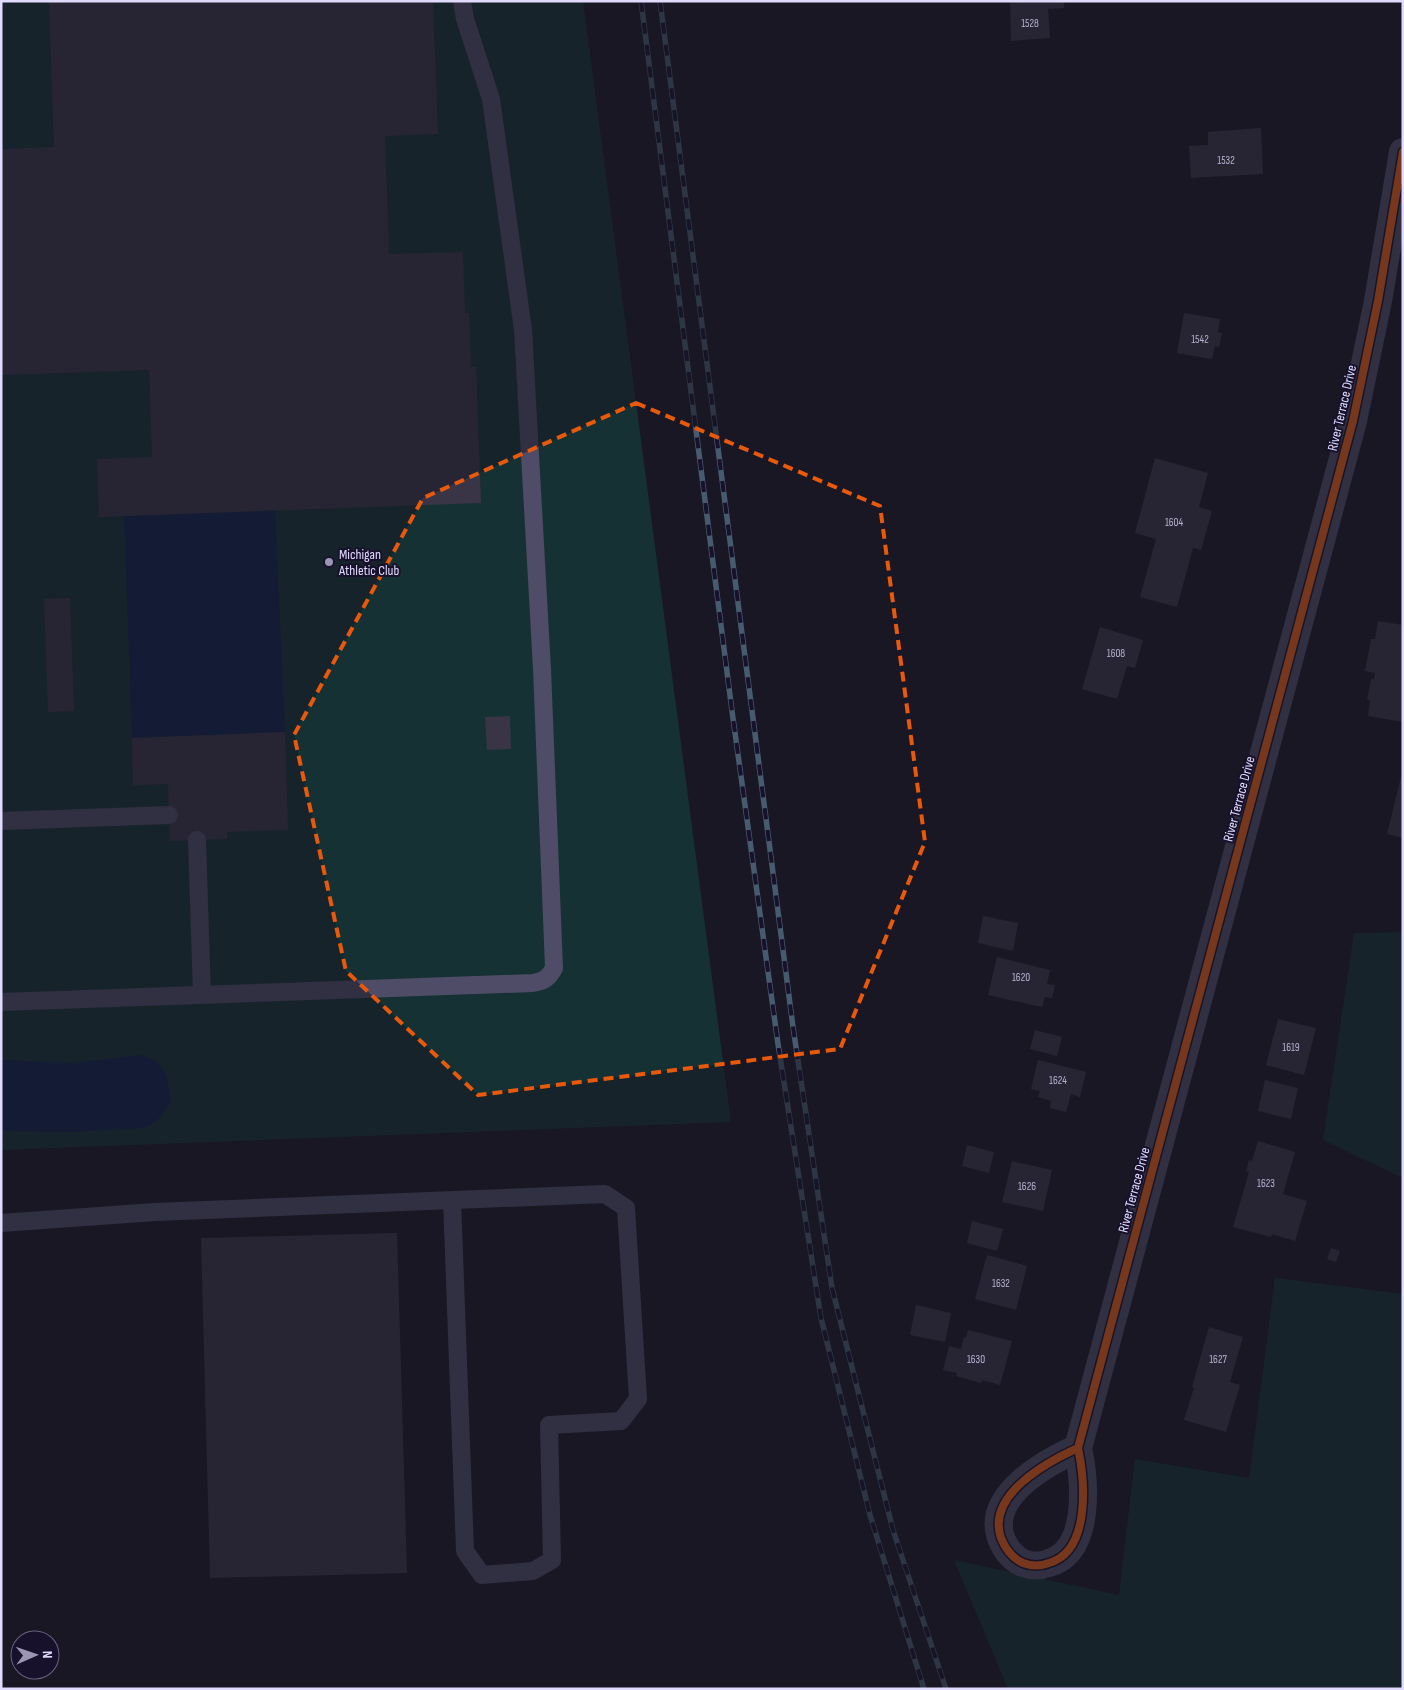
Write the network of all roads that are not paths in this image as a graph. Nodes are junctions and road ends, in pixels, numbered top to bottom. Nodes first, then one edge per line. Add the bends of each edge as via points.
1 (462, 1) edge
2 (1403, 152) edge
3 (169, 815) dead end
4 (1, 821) edge
5 (197, 840) dead end
6 (202, 995) junction
7 (1, 1002) edge
8 (452, 1200) junction
9 (1, 1223) edge
10 (1078, 1448) dead end

1 - 6 lane via 491,99 523,330 542,669 554,968 550,976 532,983
2 - 10 street, River Terrace Drive via 1378,301 1353,420
3 - 4 lane
5 - 6 lane
6 - 7 lane
8 - 8 lane via 605,1194 626,1208 638,1399 621,1421 550,1425 552,1560 533,1571 482,1575 465,1551
8 - 9 lane via 155,1212

